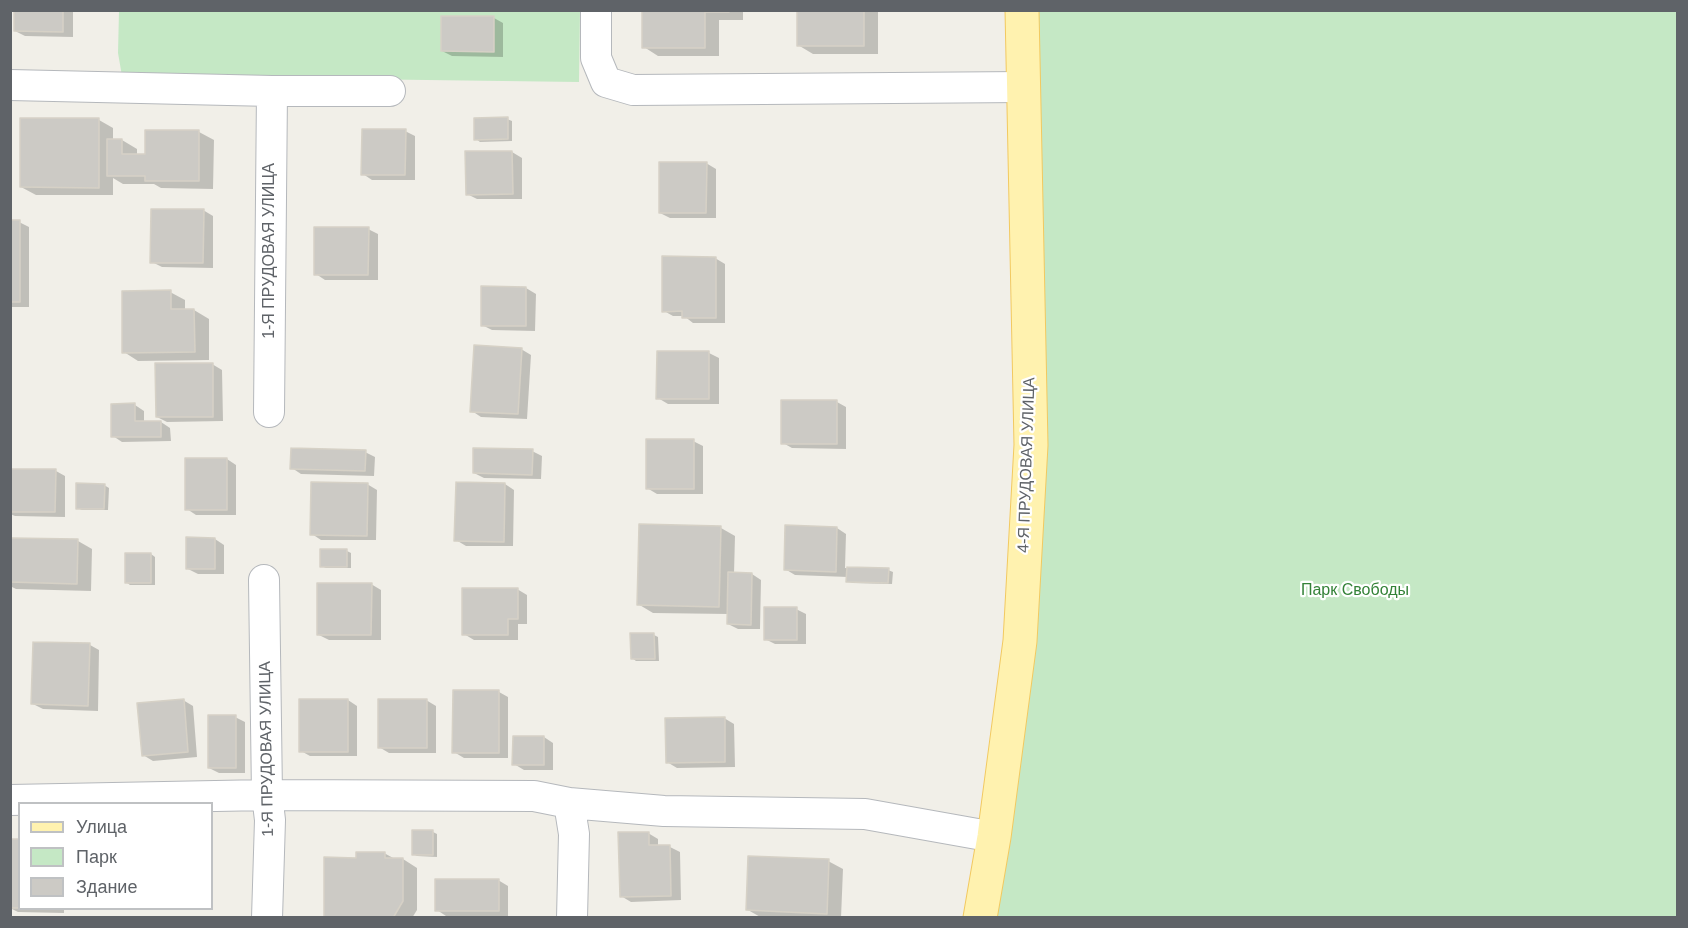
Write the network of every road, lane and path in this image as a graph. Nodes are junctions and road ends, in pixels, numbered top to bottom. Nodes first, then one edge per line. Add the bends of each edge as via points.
1 (596, 10) edge
2 (1022, 10) edge
3 (10, 84) edge
4 (1023, 87) junction
5 (272, 91) junction
6 (390, 91) dead end
7 (268, 412) dead end
8 (264, 580) dead end
9 (267, 795) junction
10 (10, 800) edge
11 (569, 802) junction
12 (994, 837) junction
13 (267, 918) edge
14 (572, 918) edge
15 (980, 918) edge

1 - 4 street via 596,58 606,82 633,90
2 - 4 main road, 4-Я ПРУДОВАЯ УЛИЦА
3 - 5 street
4 - 12 main road, 4-Я ПРУДОВАЯ УЛИЦА via 1030,445 1020,641
5 - 6 street
5 - 7 street, 1-Я ПРУДОВАЯ УЛИЦА
8 - 9 street, 1-Я ПРУДОВАЯ УЛИЦА
9 - 10 street
9 - 11 street via 534,795
9 - 13 street, 1-Я ПРУДОВАЯ УЛИЦА
11 - 12 street via 664,811 865,814
11 - 14 street via 574,834
12 - 15 main road, 4-Я ПРУДОВАЯ УЛИЦА

